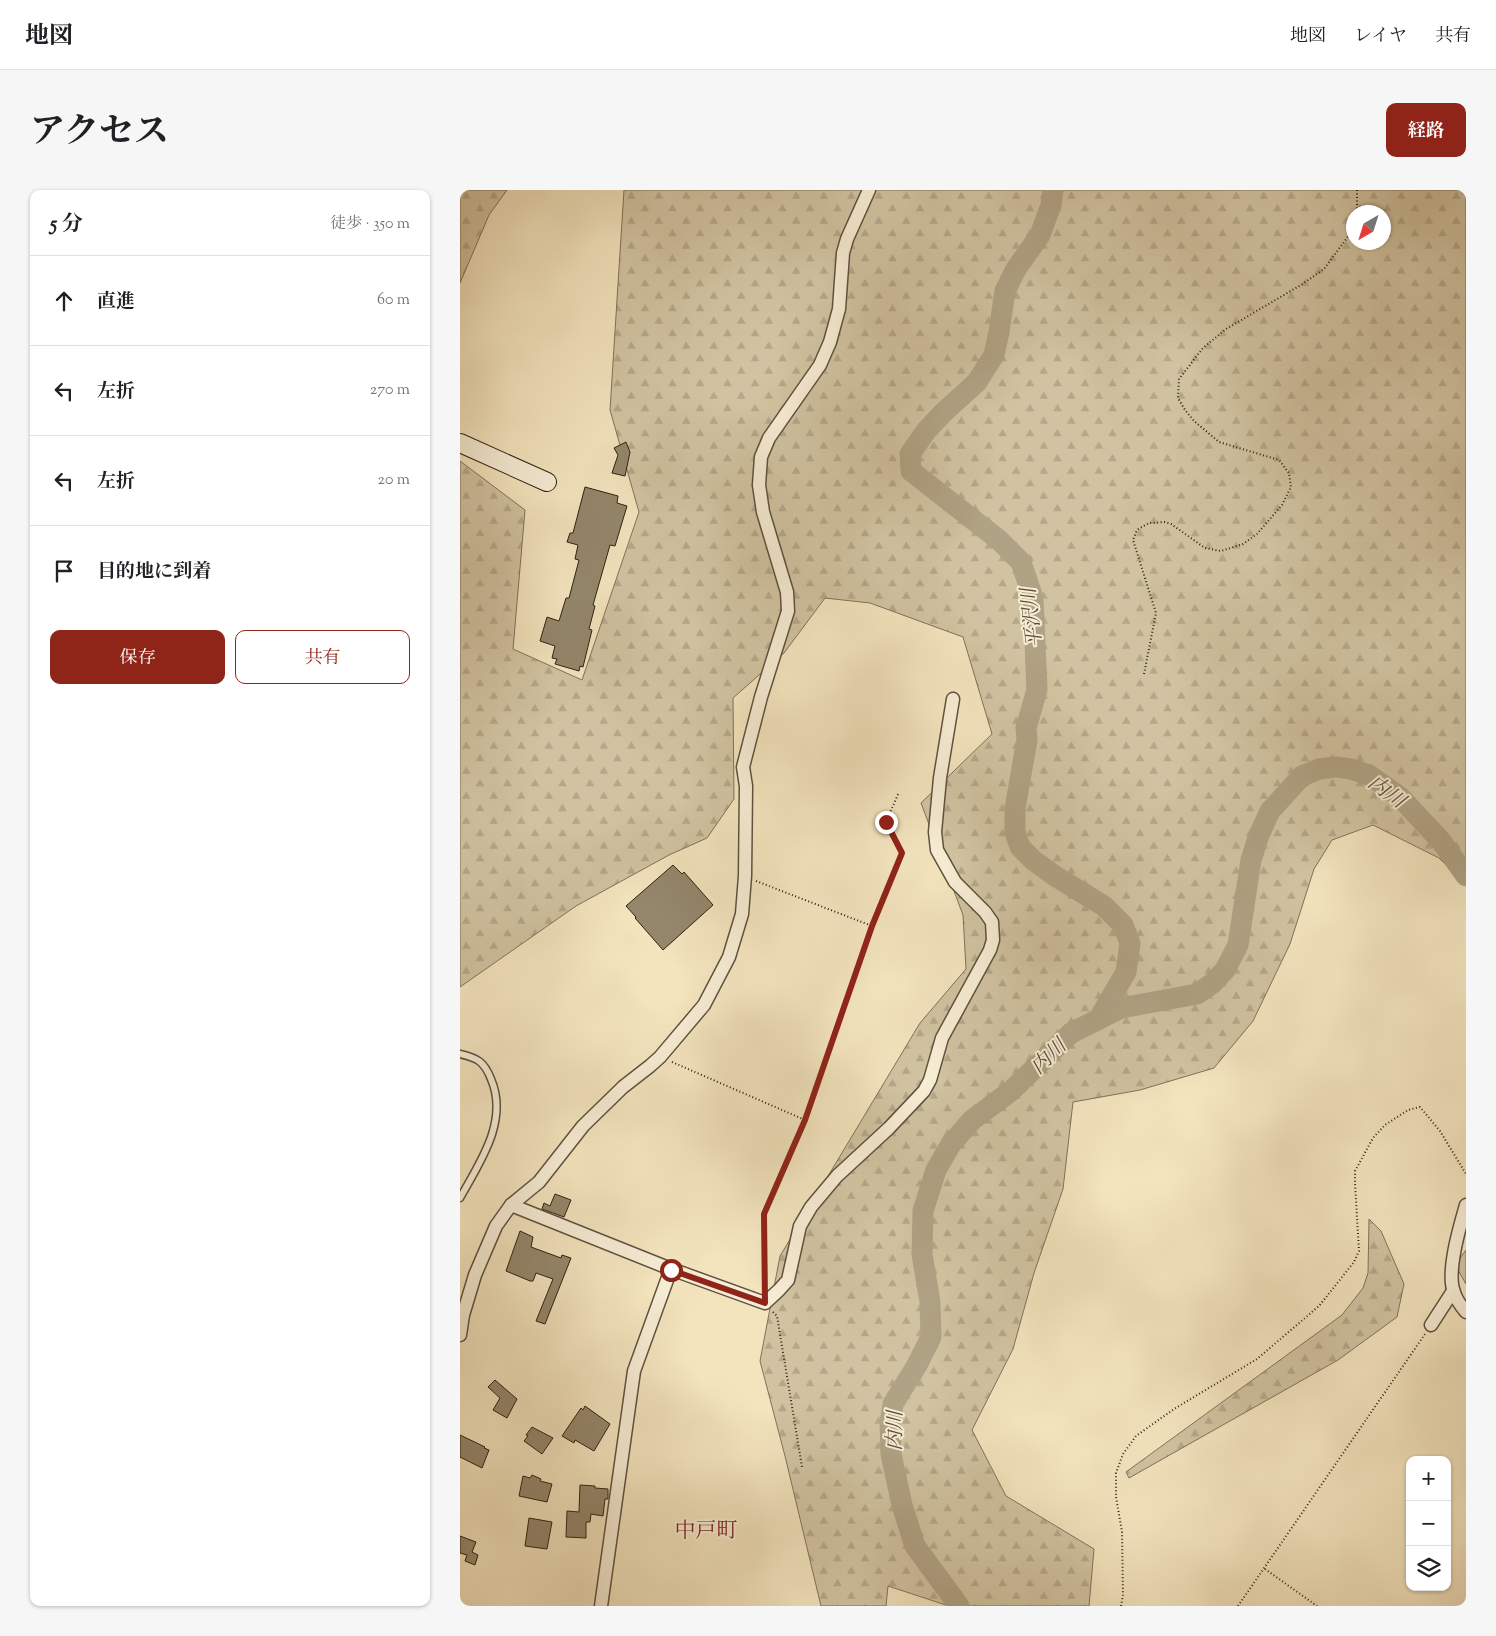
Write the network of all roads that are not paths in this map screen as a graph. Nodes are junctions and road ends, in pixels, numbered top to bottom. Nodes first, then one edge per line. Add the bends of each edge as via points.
1 (869, 190) edge
2 (460, 443) edge
3 (547, 482) dead end
4 (953, 698) dead end
5 (460, 1054) edge
6 (460, 1198) edge
7 (511, 1205) junction
8 (1466, 1205) edge
9 (671, 1270) junction
10 (1453, 1291) junction
11 (1466, 1312) edge
12 (1432, 1325) road end
13 (460, 1335) edge
14 (600, 1606) edge

1 - 7 street via 843,253 839,309 830,342 820,365 769,438 761,457 759,485 763,512 787,592 788,611 760,698 743,767 746,786 745,876 742,914 729,957 704,1005 660,1057 583,1126 539,1182
2 - 3 street
4 - 9 street via 940,778 935,832 937,850 954,882 992,922 993,940 942,1038 930,1080 924,1091 837,1176 811,1207 800,1226 788,1280 765,1303
5 - 6 lane via 477,1058 489,1072 497,1092 497,1120 483,1158
7 - 9 street
7 - 13 street via 496,1226 475,1275
8 - 10 street via 1451,1271
9 - 14 street via 634,1371
10 - 11 street
10 - 12 street

